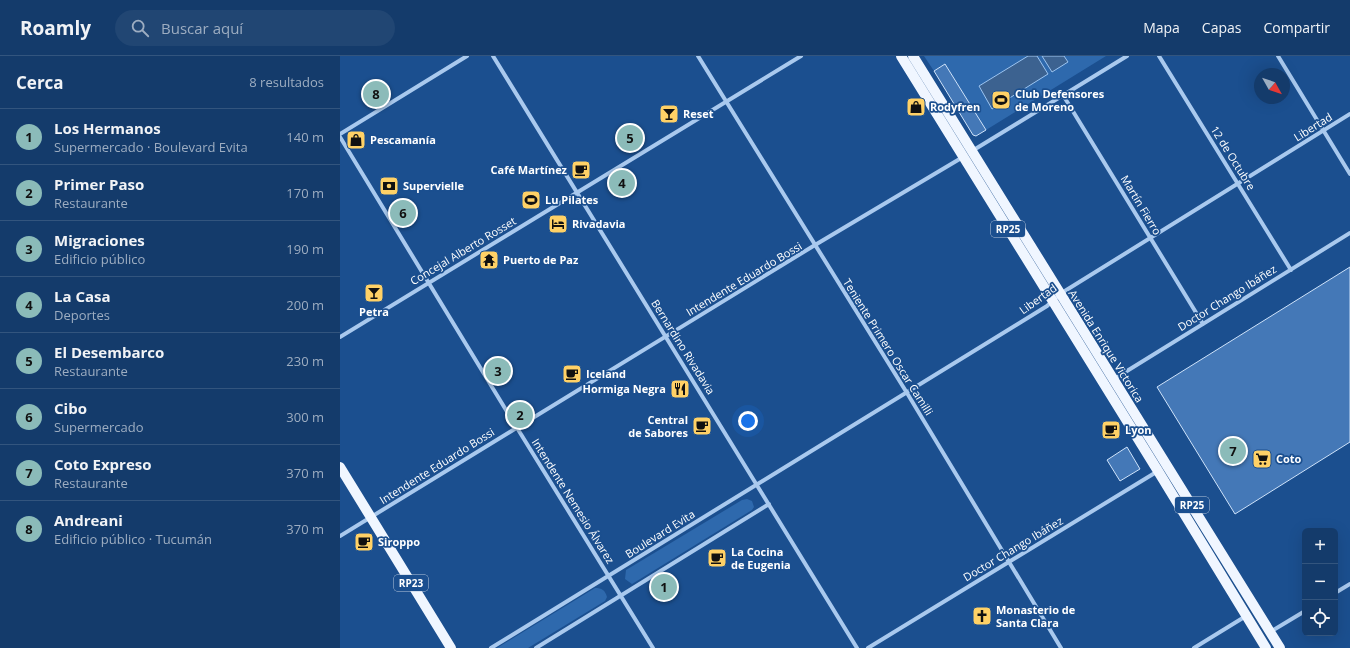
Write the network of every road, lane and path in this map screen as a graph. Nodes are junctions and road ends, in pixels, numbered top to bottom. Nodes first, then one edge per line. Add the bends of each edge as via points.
1 (467, 56) edge
2 (493, 56) edge
3 (698, 56) edge
4 (801, 56) edge
5 (901, 56) edge
6 (913, 56) edge
7 (1127, 56) edge
8 (1159, 56) edge
9 (1278, 56) edge
10 (1063, 95) junction
11 (726, 101) junction
12 (1350, 114) edge
13 (1324, 130) junction
14 (340, 136) edge
15 (973, 151) junction
16 (964, 157) junction
17 (1350, 174) edge
18 (1238, 184) junction
19 (577, 192) junction
20 (1350, 233) edge
21 (1150, 238) junction
22 (815, 246) junction
23 (1291, 270) junction
24 (428, 283) junction
25 (1060, 294) junction
26 (1052, 301) junction
27 (1203, 324) junction
28 (340, 337) edge
29 (666, 337) junction
30 (1113, 379) junction
31 (907, 393) junction
32 (517, 428) junction
33 (1168, 466) junction
34 (340, 467) edge
35 (1158, 471) junction
36 (757, 485) junction
37 (769, 504) junction
38 (371, 517) junction
39 (340, 536) edge
40 (1009, 562) junction
41 (609, 576) junction
42 (1350, 584) edge
43 (1338, 591) edge
44 (621, 596) junction
45 (1302, 613) edge
46 (1246, 616) junction
47 (1270, 632) junction
48 (451, 648) edge
49 (491, 648) edge
50 (536, 648) edge
51 (653, 648) edge
52 (857, 648) edge
53 (868, 648) edge
54 (1062, 648) edge
55 (1194, 648) edge
56 (1266, 648) edge
57 (1280, 648) edge

1 - 14 street
2 - 19 street, Bernardino Rivadavia
3 - 11 street, Teniente Primero Oscar Camilli
4 - 11 street, Concejal Alberto Rosset
5 - 16 main road, Avenida Enrique Victorica / RP25
6 - 15 main road, Avenida Enrique Victorica / RP25
7 - 10 street, Intendente Eduardo Bossi
8 - 18 street, 12 de Octubre
9 - 13 street
10 - 15 street, Intendente Eduardo Bossi
10 - 21 street, Martín Fierro
11 - 19 street, Concejal Alberto Rosset
11 - 22 street, Teniente Primero Oscar Camilli
12 - 13 street, Libertad
13 - 17 street
13 - 18 street, Libertad
14 - 24 street, Intendente Nemesio Álvarez
15 - 16 street, Intendente Eduardo Bossi
15 - 25 main road, Avenida Enrique Victorica / RP25
16 - 22 street, Intendente Eduardo Bossi
16 - 26 main road, Avenida Enrique Victorica / RP25
18 - 21 street, Libertad
18 - 23 street, 12 de Octubre
19 - 24 street, Concejal Alberto Rosset
19 - 29 street, Bernardino Rivadavia
20 - 23 street, Doctor Chango Ibáñez
21 - 25 street, Libertad
21 - 27 street, Martín Fierro
22 - 29 street, Intendente Eduardo Bossi
22 - 31 street, Teniente Primero Oscar Camilli
23 - 27 street, Doctor Chango Ibáñez
24 - 28 street, Concejal Alberto Rosset
24 - 32 street, Intendente Nemesio Álvarez
25 - 26 street, Libertad
25 - 30 main road, Avenida Enrique Victorica / RP25
26 - 31 street, Libertad
26 - 35 main road, Avenida Enrique Victorica / RP25
27 - 30 street, Doctor Chango Ibáñez
29 - 32 street, Intendente Eduardo Bossi
29 - 36 street, Bernardino Rivadavia
30 - 33 main road, Avenida Enrique Victorica / RP25
31 - 36 street, Libertad
31 - 40 street, Teniente Primero Oscar Camilli
32 - 38 street, Intendente Eduardo Bossi
32 - 41 street, Intendente Nemesio Álvarez
33 - 35 street, Doctor Chango Ibáñez
33 - 47 main road, Avenida Enrique Victorica / RP25
34 - 38 main road, RP23
35 - 40 street, Doctor Chango Ibáñez
35 - 46 main road, Avenida Enrique Victorica / RP25
36 - 37 street, Bernardino Rivadavia
36 - 41 street, Boulevard Evita
37 - 44 street
37 - 52 street, Bernardino Rivadavia
38 - 39 street, Intendente Eduardo Bossi
38 - 48 main road, RP23
40 - 53 street, Doctor Chango Ibáñez
40 - 54 street, Teniente Primero Oscar Camilli
41 - 44 street, Intendente Nemesio Álvarez
41 - 49 street, Boulevard Evita
42 - 43 street
44 - 50 street
44 - 51 street, Intendente Nemesio Álvarez
45 - 47 street
46 - 55 street
46 - 56 main road, Avenida Enrique Victorica / RP25
47 - 57 main road, Avenida Enrique Victorica / RP25

